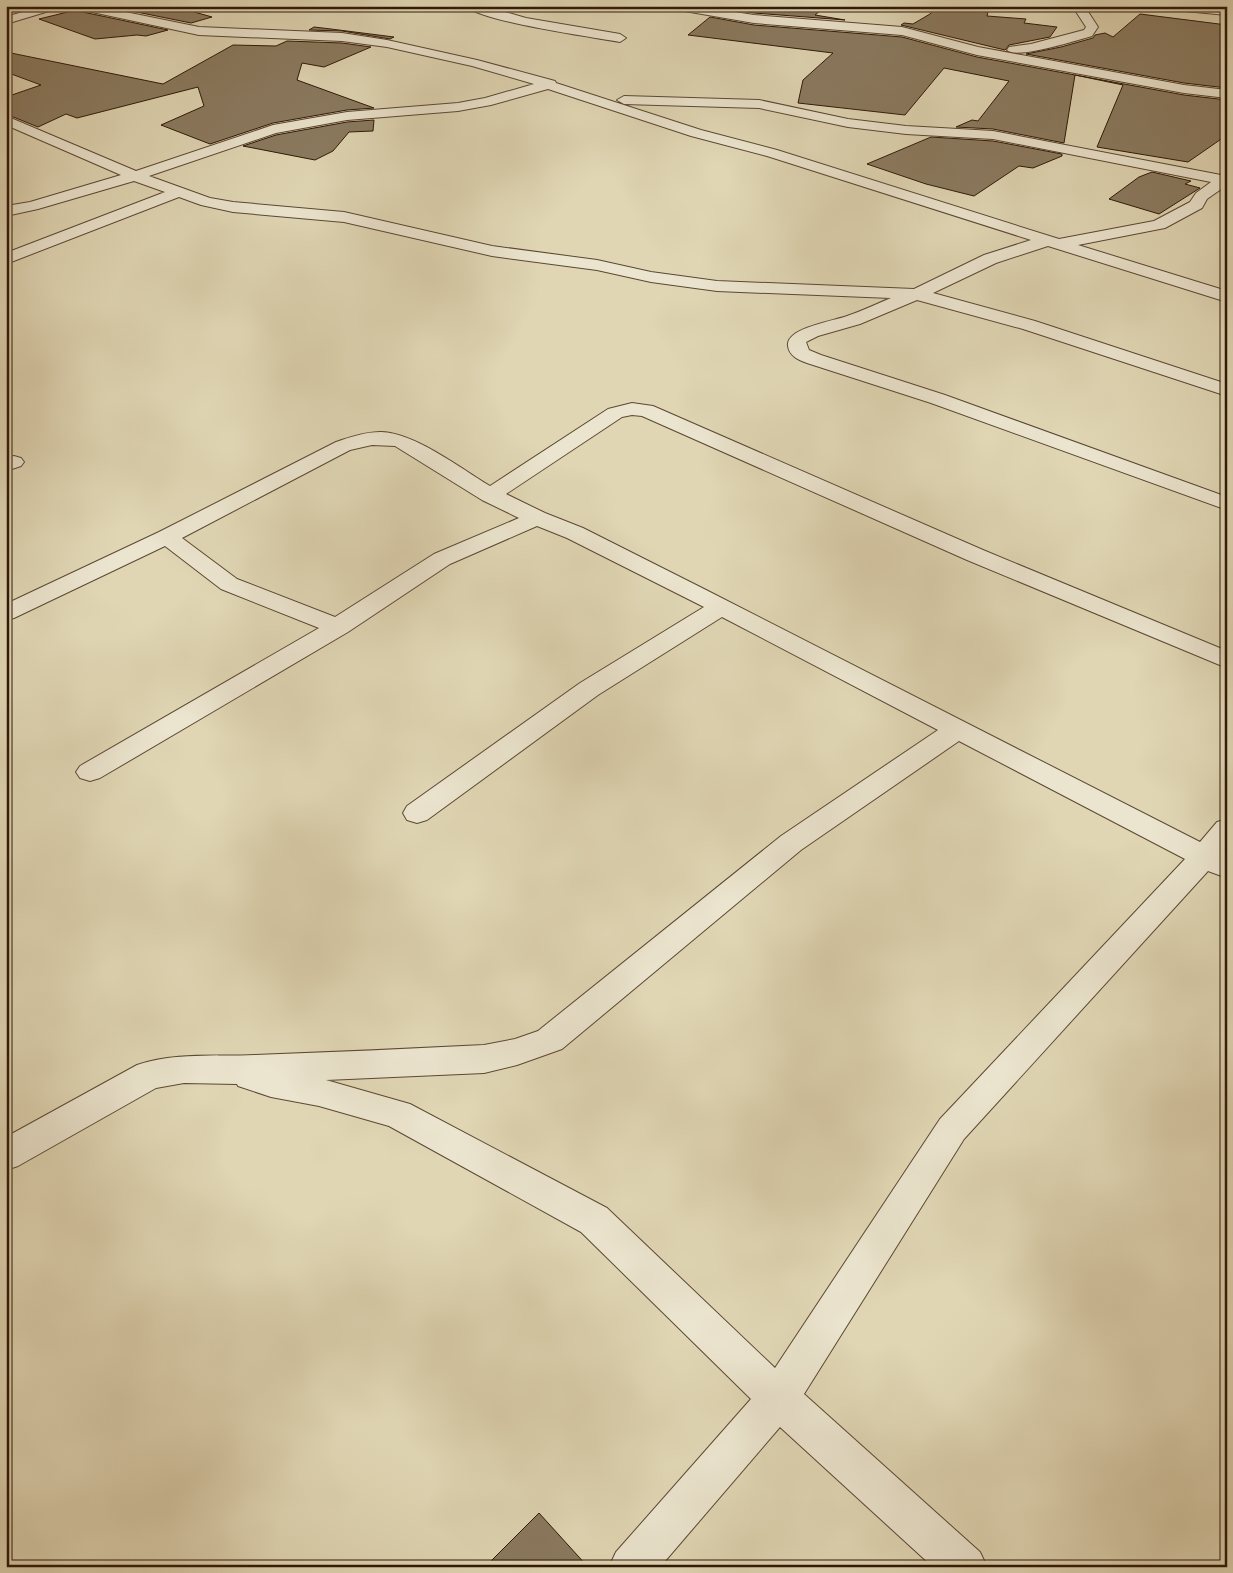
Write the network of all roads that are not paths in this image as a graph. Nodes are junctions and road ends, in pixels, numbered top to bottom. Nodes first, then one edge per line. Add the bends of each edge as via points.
1 (55, 6) edge
2 (78, 6) edge
3 (472, 6) edge
4 (673, 6) edge
5 (1085, 6) edge
6 (1164, 6) edge
7 (1200, 8) edge
8 (772, 10) dead end
9 (1227, 12) edge
10 (754, 19) junction
11 (6, 21) edge
12 (620, 38) dead end
13 (987, 52) junction
14 (550, 84) junction
15 (1227, 94) edge
16 (600, 100) junction
17 (6, 120) edge
18 (135, 176) junction
19 (1225, 179) edge
20 (177, 192) junction
21 (6, 211) edge
22 (1051, 242) junction
23 (6, 259) edge
24 (916, 294) junction
25 (1227, 297) edge
26 (1227, 390) edge
27 (490, 495) junction
28 (1227, 504) edge
29 (537, 518) junction
30 (168, 537) junction
31 (721, 607) junction
32 (6, 613) edge
33 (339, 627) junction
34 (1227, 660) edge
35 (958, 729) junction
36 (90, 772) dead end
37 (417, 813) dead end
38 (1227, 829) edge
39 (1215, 863) edge
40 (233, 1070) junction
41 (6, 1155) edge
42 (778, 1398) junction
43 (631, 1567) edge
44 (965, 1567) edge

1 - 11 street
2 - 14 street via 199,31 366,40
3 - 12 street via 494,14
4 - 10 street
5 - 13 street via 1081,10 1092,27 1088,33 1031,48
6 - 7 street
7 - 9 street
8 - 10 street
10 - 13 street via 902,31
13 - 15 street
14 - 16 street
14 - 18 street via 458,108 347,116 273,129
16 - 19 street via 759,104 848,123 993,135 1037,142
16 - 22 street
17 - 18 street
18 - 20 street
18 - 21 street
19 - 22 street via 1201,196 1196,205 1159,225
20 - 23 street
20 - 24 street via 233,207 344,217 492,251 597,265 651,277 717,286
22 - 24 street via 990,259
22 - 25 street
24 - 26 street via 1029,325
24 - 28 street via 854,320 812,332 798,340 797,348 814,359
27 - 29 street
27 - 30 street via 402,442 377,437 343,446
27 - 34 street via 615,414 646,410 975,555
29 - 31 street via 575,533
29 - 33 street via 442,559
30 - 32 street
30 - 33 street via 229,584
31 - 35 street
31 - 37 street via 589,689
33 - 36 street
35 - 39 street
35 - 40 street via 791,844 550,1040 484,1059
38 - 39 street
39 - 42 street via 952,1129
40 - 41 street via 184,1069 149,1075
40 - 42 street via 271,1083 319,1092 398,1114 594,1220
42 - 43 street
42 - 44 street

